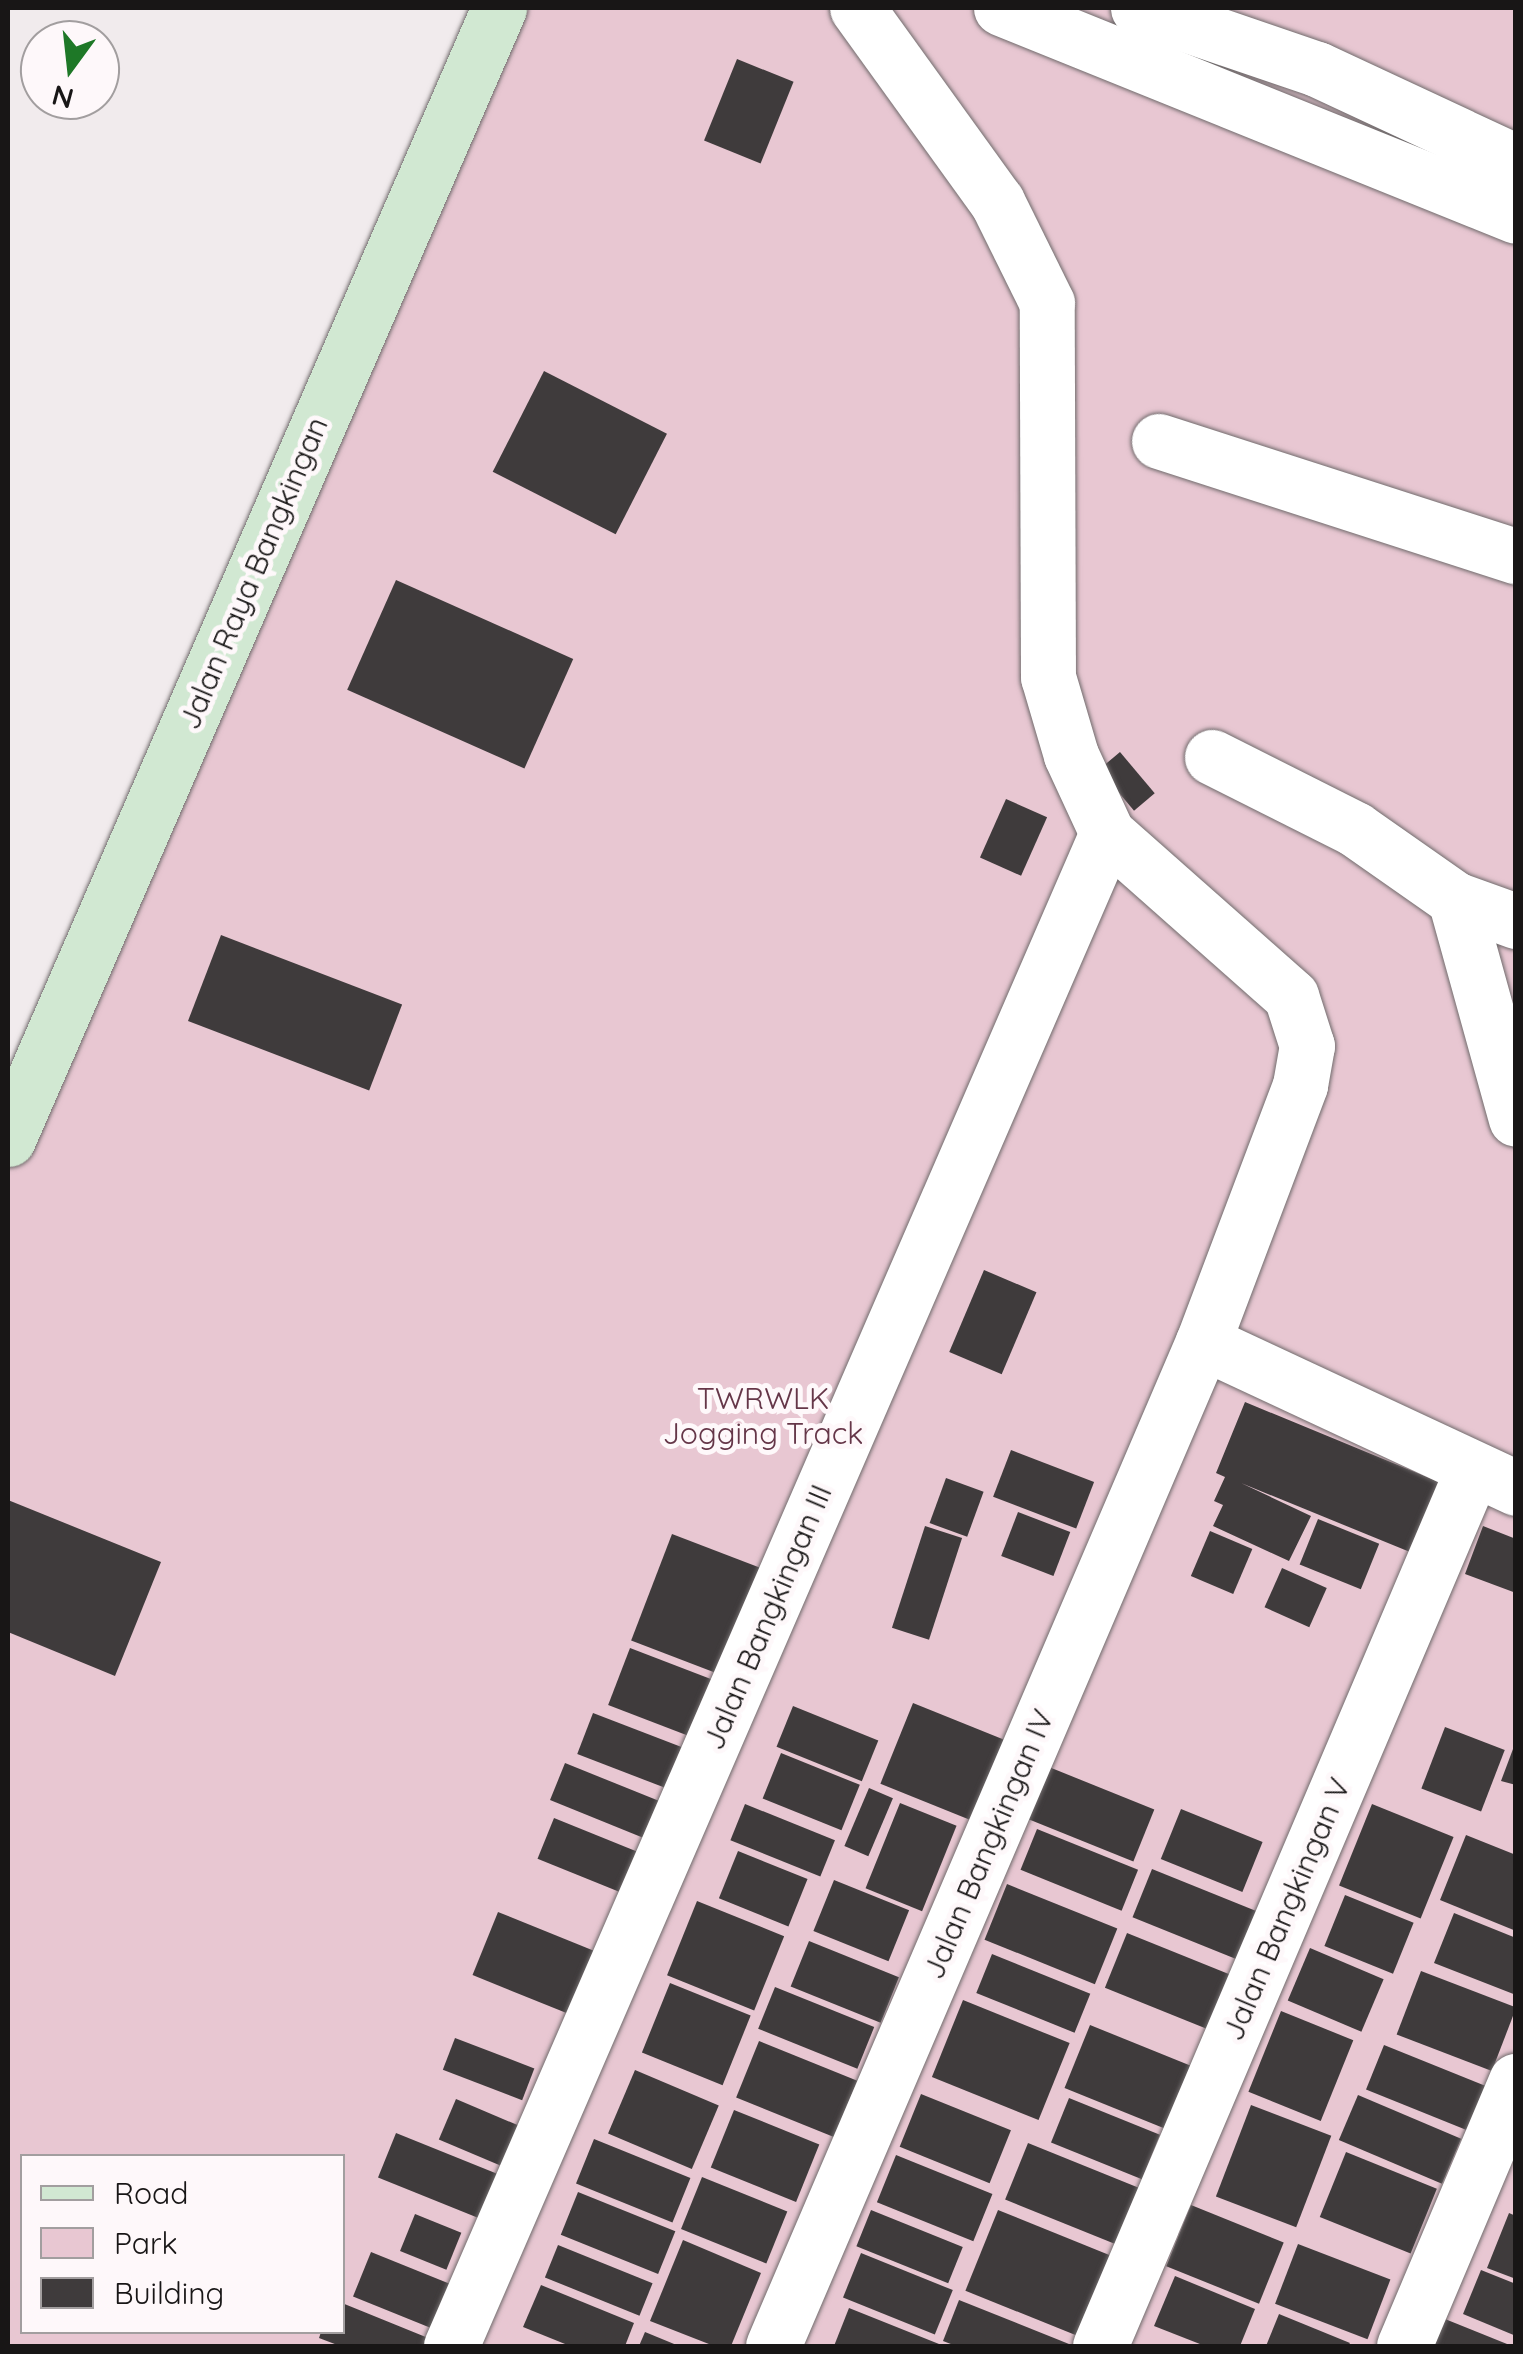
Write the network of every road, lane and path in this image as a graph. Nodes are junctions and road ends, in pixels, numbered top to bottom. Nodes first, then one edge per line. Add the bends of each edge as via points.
1 (499, 8) edge
2 (857, 8) edge
3 (1001, 8) edge
4 (1138, 8) edge
5 (1317, 69) junction
6 (1298, 126) junction
7 (1516, 162) edge
8 (1516, 216) edge
9 (1159, 441) dead end
10 (1516, 556) edge
11 (1212, 758) dead end
12 (1108, 832) junction
13 (1455, 899) junction
14 (1516, 921) edge
15 (1516, 1119) edge
16 (8, 1139) edge
17 (1204, 1342) junction
18 (1494, 1480) edge
19 (1516, 2081) edge
20 (451, 2346) edge
21 (773, 2346) edge
22 (1100, 2346) edge
23 (1404, 2346) edge

1 - 16 street, Jalan Raya Bangkingan
2 - 12 street via 997,202 1047,303 1048,677 1071,755
3 - 6 street
4 - 5 street
5 - 6 street
5 - 7 street
6 - 8 street
9 - 10 street
11 - 13 street via 1356,830
12 - 17 street, Jalan Bangkingan IV via 1291,996 1307,1046 1300,1084
12 - 20 street, Jalan Bangkingan III
13 - 14 street
13 - 15 street
17 - 18 street
17 - 21 street, Jalan Bangkingan IV
18 - 22 street, Jalan Bangkingan V
19 - 23 street

